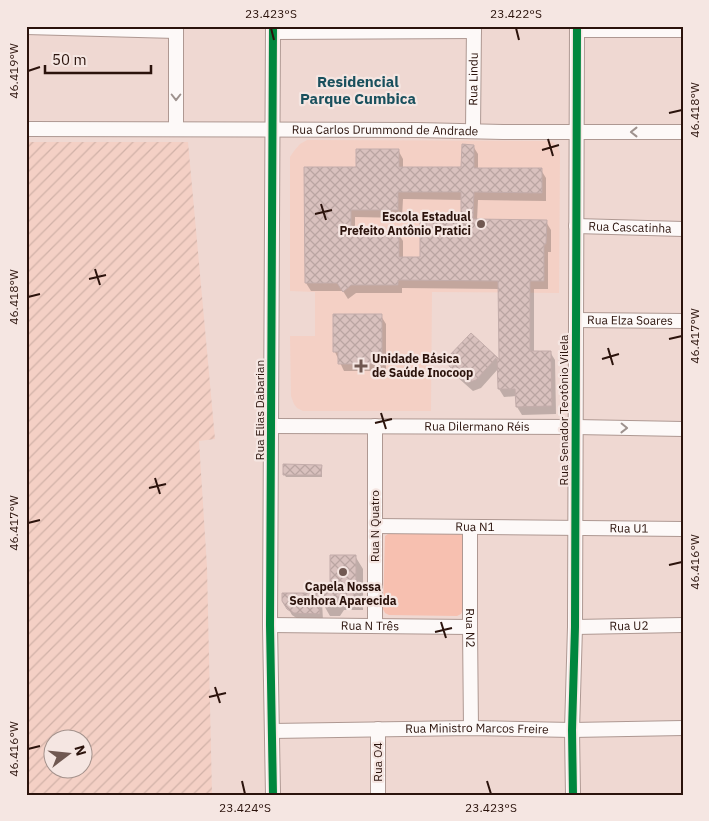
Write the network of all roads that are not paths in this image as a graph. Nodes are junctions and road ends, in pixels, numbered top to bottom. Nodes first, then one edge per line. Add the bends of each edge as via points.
1 (26, 27) edge
2 (80, 27) edge
3 (578, 28) edge
4 (176, 29) edge
5 (273, 29) edge
6 (378, 29) edge
7 (474, 29) edge
8 (683, 30) edge
9 (26, 128) edge
10 (176, 130) junction
11 (272, 130) junction
12 (473, 131) junction
13 (577, 132) junction
14 (683, 132) edge
15 (576, 226) junction
16 (683, 229) edge
17 (576, 320) junction
18 (683, 321) edge
19 (271, 426) junction
20 (376, 426) junction
21 (576, 427) junction
22 (683, 429) edge
23 (375, 526) junction
24 (470, 528) junction
25 (575, 528) junction
26 (683, 530) edge
27 (270, 625) junction
28 (683, 625) edge
29 (375, 626) junction
30 (470, 627) junction
31 (575, 627) junction
32 (471, 728) junction
33 (683, 728) edge
34 (378, 729) junction
35 (572, 730) junction
36 (272, 731) junction
37 (273, 795) edge
38 (378, 795) edge
39 (573, 795) edge

1 - 2 street
2 - 4 street
3 - 8 street
3 - 13 street, Rua Senador Teotônio Vilela
4 -> 10 street
5 - 6 street
5 - 11 street, Rua Elias Dabarian
6 - 7 street
7 - 12 street, Rua Lindu
9 - 10 street, Rua Carlos Drummond de Andrade
10 - 11 street, Rua Carlos Drummond de Andrade
11 - 12 street, Rua Carlos Drummond de Andrade
11 - 19 street, Rua Elias Dabarian
12 - 13 street, Rua Carlos Drummond de Andrade
14 -> 13 street, Rua Carlos Drummond de Andrade
13 - 15 street, Rua Senador Teotônio Vilela
15 - 16 street, Rua Cascatinha
15 - 17 street, Rua Senador Teotônio Vilela
17 - 18 street, Rua Elza Soares
17 - 21 street, Rua Senador Teotônio Vilela
19 - 20 street, Rua Dilermano Réis
19 - 27 street, Rua Elias Dabarian
20 - 21 street, Rua Dilermano Réis
20 - 23 street, Rua N Quatro
21 -> 22 street, Rua Dilermano Réis
21 - 25 street, Rua Senador Teotônio Vilela
23 - 24 street, Rua N1
23 - 29 street, Rua N Quatro
24 - 25 street, Rua N1
24 - 30 street, Rua N2
25 - 26 street, Rua U1
25 - 31 street, Rua Senador Teotônio Vilela
27 - 29 street, Rua N Três
27 - 36 street, Rua Elias Dabarian
28 - 31 street, Rua U2
29 - 30 street, Rua N Três
30 - 32 street, Rua N2
31 - 35 street, Rua Senador Teotônio Vilela
32 - 34 street, Rua Ministro Marcos Freire
32 - 35 street, Rua Ministro Marcos Freire
33 - 35 street, Rua Ministro Marcos Freire
34 - 36 street, Rua Ministro Marcos Freire
34 - 38 street, Rua O4
35 - 39 street, Rua Senador Teotônio Vilela
36 - 37 street, Rua Elias Dabarian

